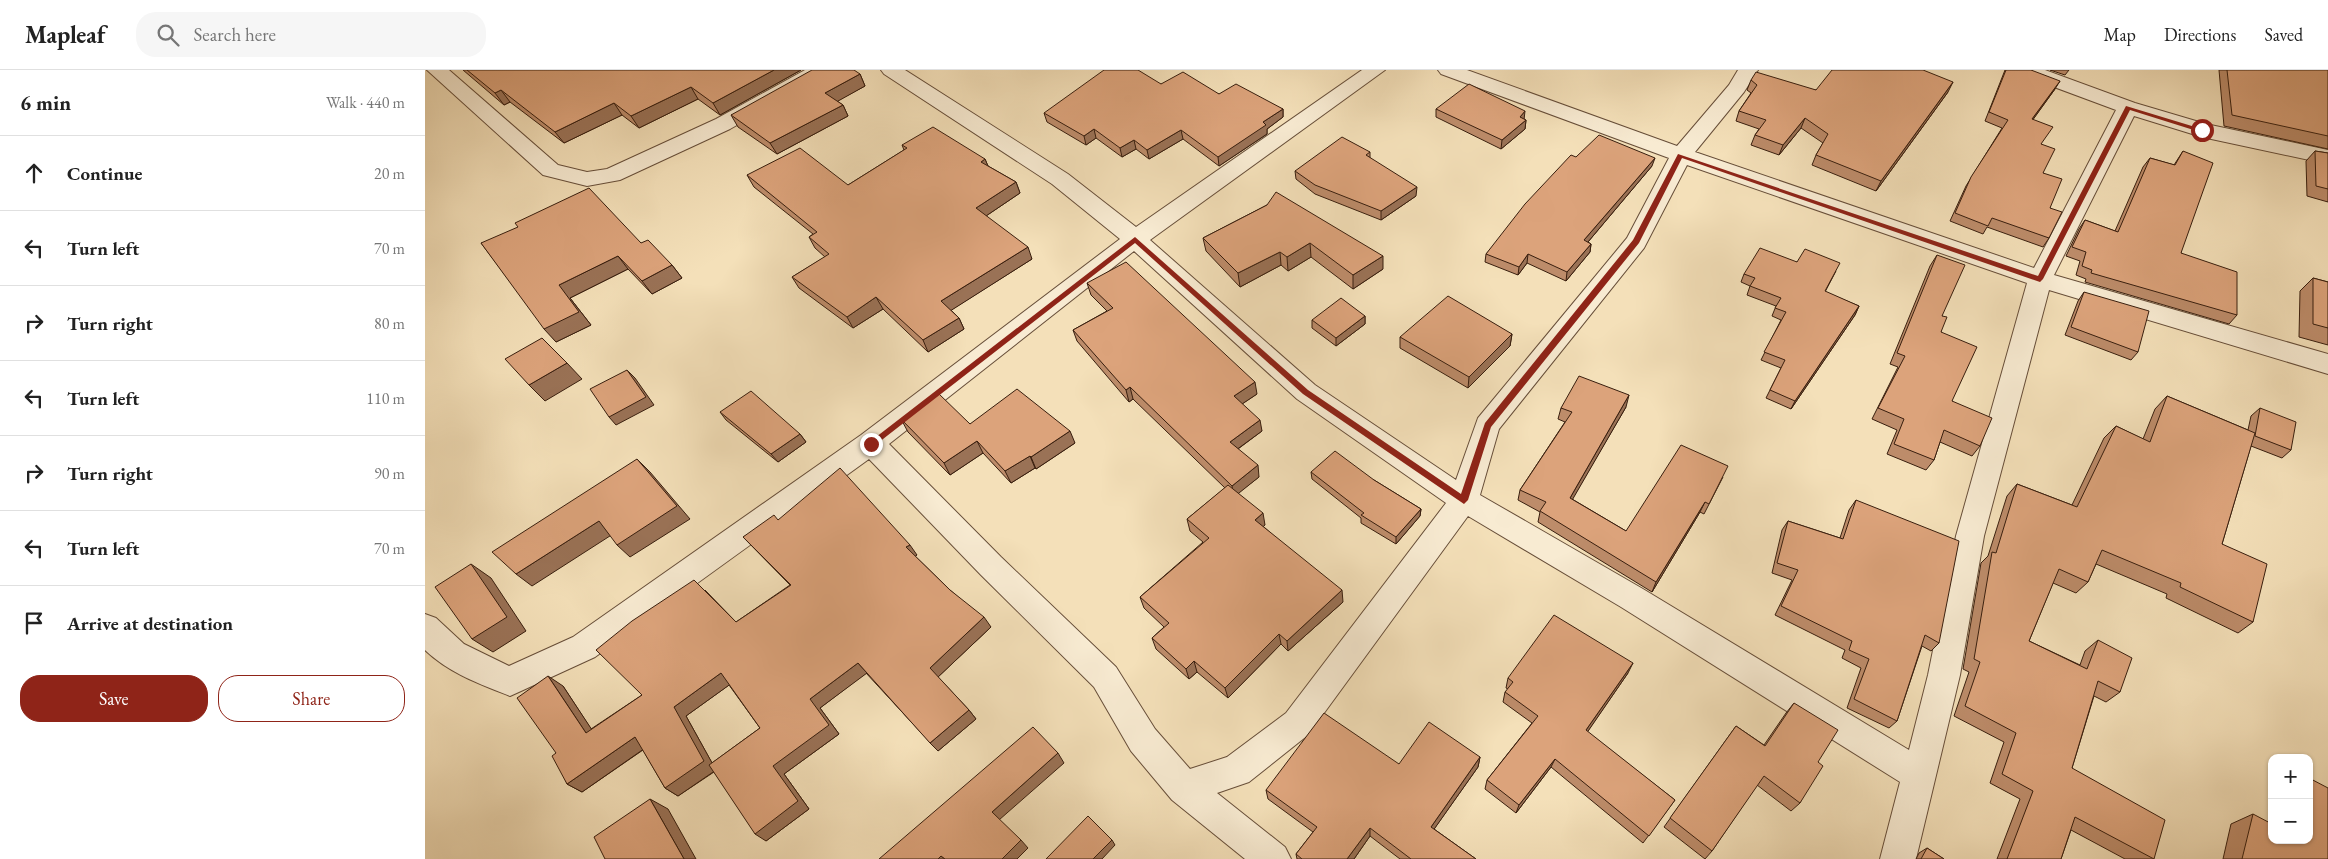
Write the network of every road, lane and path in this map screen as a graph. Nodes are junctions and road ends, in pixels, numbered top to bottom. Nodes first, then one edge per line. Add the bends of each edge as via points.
1 (437, 70) edge
2 (820, 70) edge
3 (891, 70) edge
4 (1375, 70) edge
5 (1448, 70) edge
6 (1748, 70) edge
7 (2026, 70) edge
8 (2128, 107) junction
9 (1681, 155) junction
10 (2328, 157) edge
11 (1135, 239) junction
12 (2040, 279) junction
13 (2328, 364) edge
14 (871, 444) junction
15 (1464, 500) junction
16 (425, 628) edge
17 (1919, 775) junction
18 (1184, 788) junction
19 (1273, 859) edge
20 (1897, 859) edge

1 - 2 street via 551,170 587,179 612,175 723,124
3 - 11 street via 1061,179
4 - 11 street
5 - 9 street
6 - 9 street via 1737,88
7 - 8 street
8 - 10 street via 2202,130
8 - 12 street
9 - 12 street
9 - 15 street via 1636,242 1487,426
11 - 14 street
11 - 15 street via 1306,392
12 - 13 street
12 - 17 street via 1971,536 1944,675
14 - 16 street via 584,647 510,681 471,666 434,641
14 - 18 street via 1105,677 1143,740
15 - 17 street via 1632,598
15 - 18 street via 1297,724 1237,770
17 - 20 street
18 - 19 street

